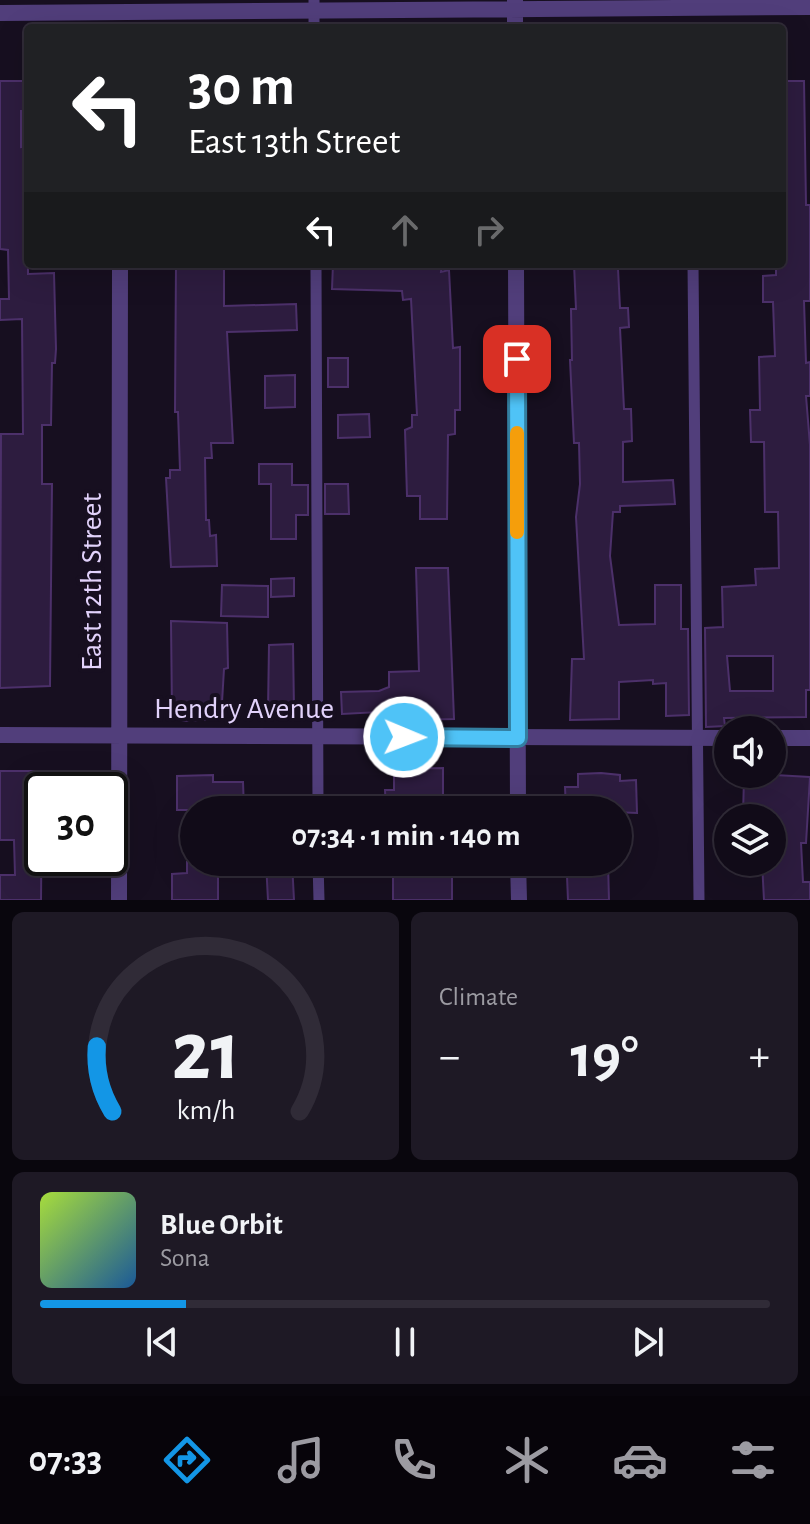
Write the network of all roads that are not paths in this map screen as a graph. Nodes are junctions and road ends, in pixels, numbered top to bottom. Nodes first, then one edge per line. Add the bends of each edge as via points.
1 (515, 4) edge
2 (719, 4) edge
3 (314, 5) edge
4 (810, 7) edge
5 (0, 13) edge
6 (121, 13) edge
7 (120, 268) edge
8 (316, 268) edge
9 (516, 268) edge
10 (693, 268) edge
11 (0, 735) edge
12 (119, 736) junction
13 (318, 736) junction
14 (518, 738) junction
15 (700, 738) junction
16 (714, 738) edge
17 (786, 738) edge
18 (810, 738) edge
19 (318, 796) edge
20 (518, 796) edge
21 (318, 876) edge
22 (518, 876) edge
23 (119, 900) edge
24 (319, 900) edge
25 (519, 900) edge
26 (699, 900) edge

1 - 2 street
1 - 3 street
2 - 4 street
3 - 6 street
5 - 6 street
7 - 12 street, East 12th Street
8 - 13 lane
9 - 14 street
10 - 15 lane
11 - 12 street, Hendry Avenue
12 - 13 street, Hendry Avenue
12 - 23 street, East 12th Street
13 - 14 street, Hendry Avenue
13 - 19 lane
14 - 15 street, Hendry Avenue
14 - 20 street
15 - 16 street, Hendry Avenue
15 - 26 lane
17 - 18 street
21 - 24 lane
22 - 25 street

